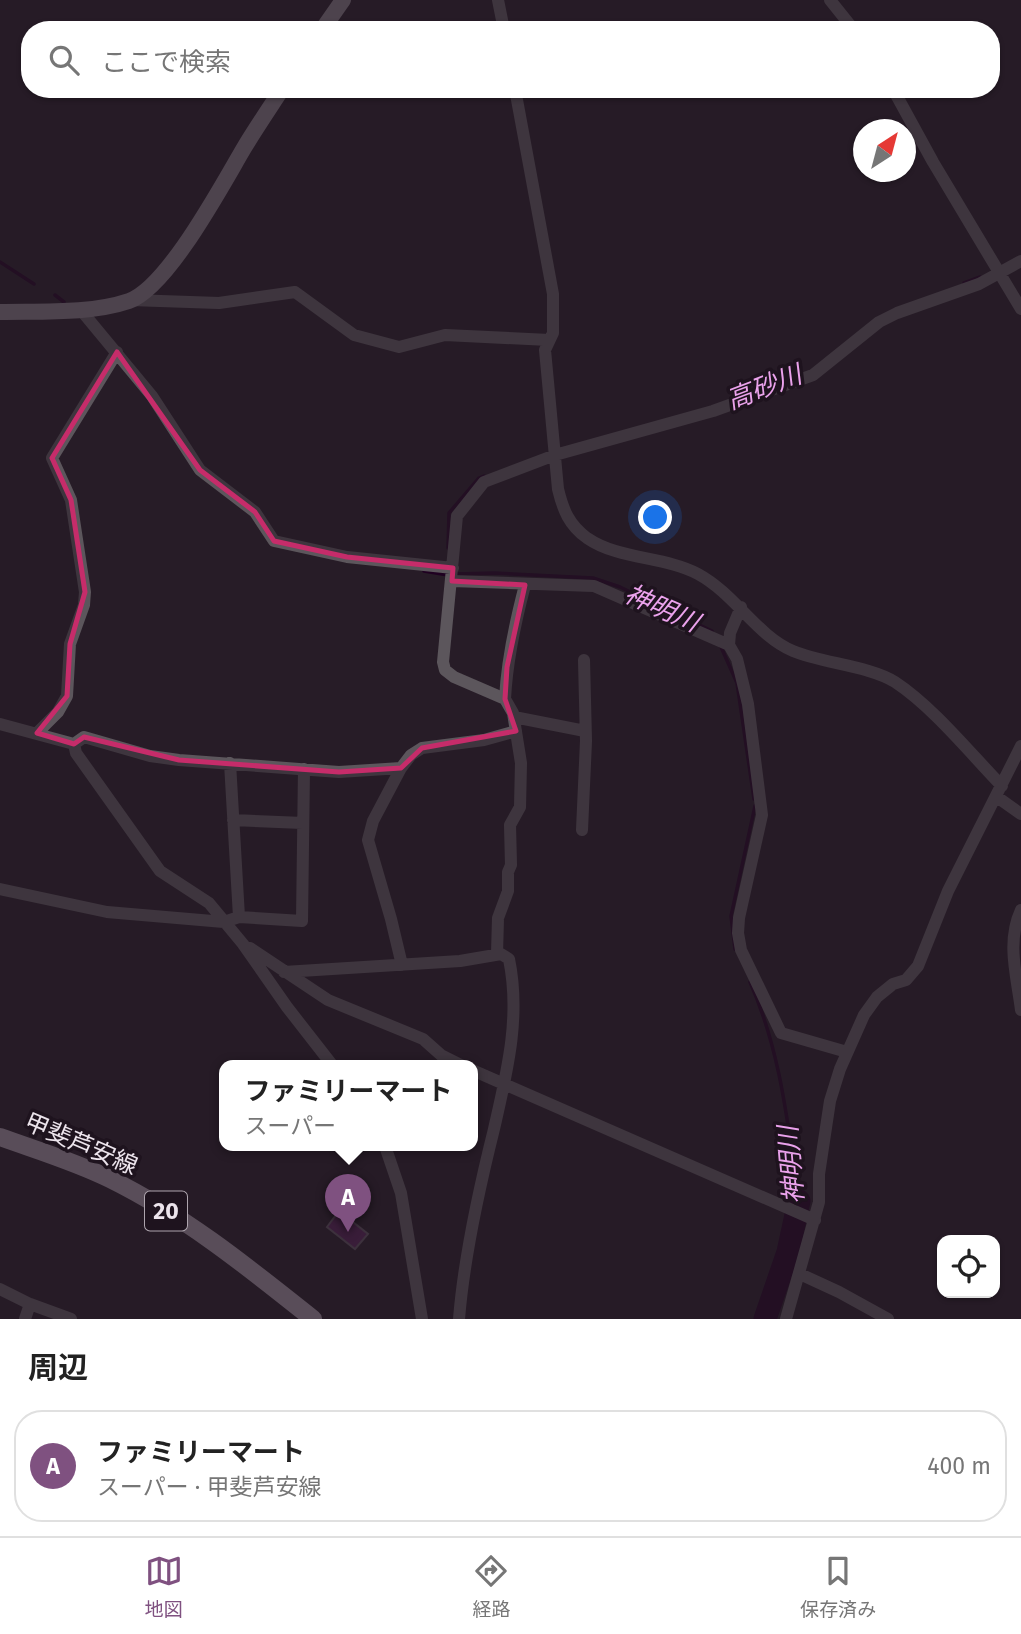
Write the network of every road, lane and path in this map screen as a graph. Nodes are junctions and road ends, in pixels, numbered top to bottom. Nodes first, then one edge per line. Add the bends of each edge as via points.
1 (343, 0) edge
2 (498, 0) edge
3 (830, 0) edge
4 (328, 21) edge
5 (502, 21) edge
6 (847, 21) edge
7 (276, 98) edge
8 (516, 98) edge
9 (898, 98) edge
10 (1021, 261) edge
11 (999, 275) junction
12 (131, 300) junction
13 (80, 309) junction
14 (1021, 309) edge
15 (0, 312) edge
16 (549, 340) junction
17 (117, 352) junction
18 (555, 455) junction
19 (453, 575) junction
20 (525, 585) junction
21 (741, 607) junction
22 (729, 645) junction
23 (584, 660) dead end
24 (505, 699) junction
25 (514, 717) junction
26 (0, 724) edge
27 (516, 731) junction
28 (585, 731) junction
29 (37, 733) junction
30 (74, 744) junction
31 (1021, 746) edge
32 (230, 763) junction
33 (401, 768) junction
34 (304, 769) junction
35 (1000, 791) junction
36 (1021, 814) edge
37 (233, 820) junction
38 (303, 823) junction
39 (582, 830) dead end
40 (0, 888) edge
41 (1021, 910) edge
42 (239, 917) junction
43 (225, 922) junction
44 (243, 944) junction
45 (496, 954) junction
46 (402, 965) junction
47 (284, 972) junction
48 (1021, 1010) edge
49 (847, 1052) junction
50 (328, 1060) edge
51 (451, 1060) edge
52 (478, 1073) edge
53 (505, 1086) junction
54 (0, 1137) edge
55 (387, 1151) edge
56 (814, 1220) junction
57 (800, 1274) junction
58 (0, 1289) edge
59 (30, 1304) junction
60 (25, 1319) edge
61 (71, 1319) edge
62 (313, 1319) edge
63 (422, 1319) edge
64 (459, 1319) edge
65 (786, 1319) edge
66 (888, 1319) edge

1 - 4 street
2 - 5 street
3 - 6 street
7 - 12 street via 178,257
8 - 16 street via 554,294
9 - 11 street
10 - 11 street
11 - 14 street
11 - 18 street via 880,322 813,375 713,411
12 - 13 street
12 - 16 street via 219,303 295,292 354,335 399,347 445,335
13 - 15 street
13 - 17 street
16 - 18 street via 545,350
17 - 19 street via 200,470 255,512 274,541
17 - 29 street via 52,458 71,500 85,592 70,644 67,696
18 - 19 street via 484,482 457,516
18 - 21 street via 563,510 585,536 601,546 696,573
19 - 20 street
19 - 24 street via 445,670
20 - 22 street via 606,589
20 - 24 street via 513,630
21 - 22 street
21 - 35 street via 777,643 793,652 891,679 907,690
22 - 49 street via 748,704 762,815 739,918 741,950 781,1033
23 - 28 street
24 - 25 street
25 - 27 street
25 - 28 street
26 - 29 street
27 - 33 street via 422,748
27 - 45 street via 520,807 510,825 511,864 498,918
28 - 39 street
29 - 30 street
30 - 32 street via 85,737 150,756
30 - 43 street via 160,871 209,903
31 - 35 street
32 - 34 street
32 - 37 street
33 - 34 street
33 - 46 street via 368,840
34 - 38 street
35 - 36 street
35 - 49 street via 948,891 918,966 906,980 877,997
37 - 38 street
37 - 42 street
38 - 42 street via 302,921
40 - 43 street via 107,912
41 - 48 street via 1013,957
42 - 43 street
43 - 44 street
44 - 47 street
44 - 50 street
45 - 46 street
45 - 53 street via 509,959 514,984
46 - 47 street
47 - 51 street via 328,1000 423,1039
49 - 56 street via 830,1101 819,1174 820,1202
52 - 53 street
53 - 56 street
53 - 64 street via 461,1290
54 - 62 main road, 甲斐芦安線 / 20 via 108,1178 148,1199 203,1234
55 - 63 street via 401,1193
56 - 57 street
57 - 65 street
57 - 66 street
58 - 59 street
59 - 60 street
59 - 61 street

